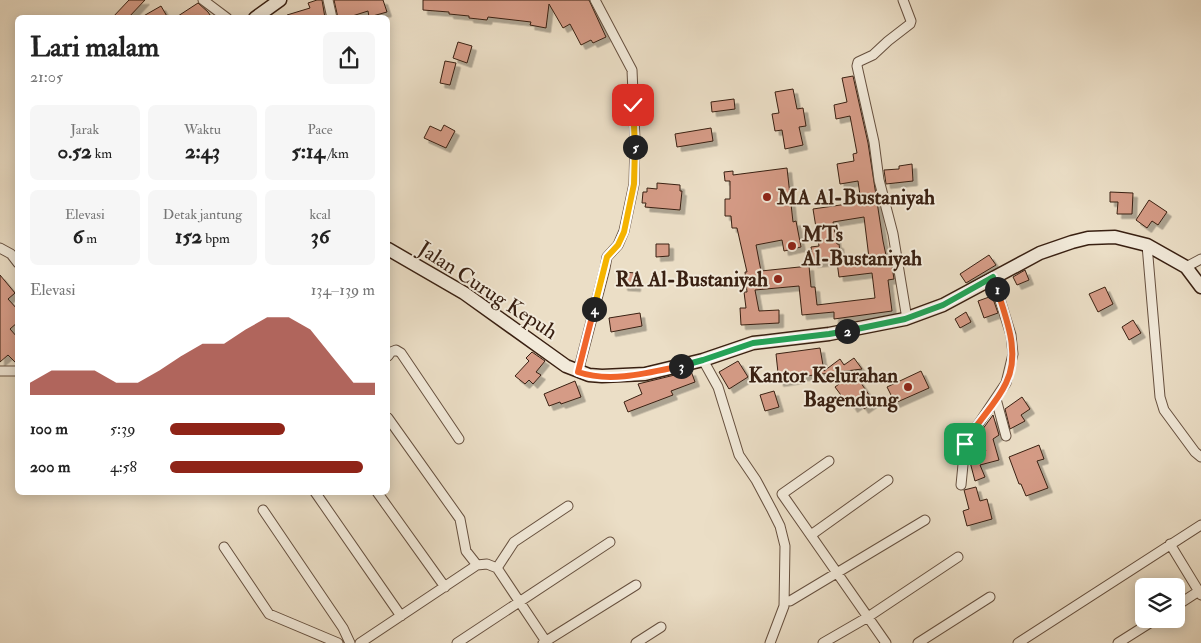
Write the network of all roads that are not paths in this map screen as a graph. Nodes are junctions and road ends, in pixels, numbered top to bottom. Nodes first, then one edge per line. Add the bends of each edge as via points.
1 (203, 0) edge
2 (280, 0) edge
3 (328, 0) edge
4 (595, 0) edge
5 (903, 0) edge
6 (224, 15) edge
7 (259, 15) edge
8 (331, 15) edge
9 (1146, 245) junction
10 (0, 248) edge
11 (390, 250) edge
12 (15, 259) edge
13 (1201, 259) edge
14 (1186, 267) junction
15 (993, 277) junction
16 (1201, 287) edge
17 (907, 318) junction
18 (390, 353) edge
19 (703, 360) junction
20 (0, 371) edge
21 (15, 371) edge
22 (578, 372) junction
23 (996, 399) junction
24 (390, 421) edge
25 (1006, 436) dead end
26 (460, 439) dead end
27 (1201, 457) edge
28 (829, 460) dead end
29 (888, 480) dead end
30 (961, 485) dead end
31 (317, 495) edge
32 (379, 495) edge
33 (568, 506) dead end
34 (264, 510) dead end
35 (925, 520) dead end
36 (1201, 525) edge
37 (811, 535) junction
38 (610, 542) dead end
39 (1170, 544) junction
40 (224, 547) dead end
41 (958, 556) dead end
42 (477, 566) junction
43 (497, 568) junction
44 (838, 573) junction
45 (636, 585) dead end
46 (445, 587) junction
47 (1200, 593) edge
48 (990, 597) dead end
49 (790, 601) dead end
50 (1185, 601) edge
51 (519, 602) junction
52 (401, 616) junction
53 (868, 617) junction
54 (661, 627) dead end
55 (1142, 628) edge
56 (545, 642) edge
57 (338, 643) edge
58 (350, 643) edge
59 (360, 643) edge
60 (456, 643) edge
61 (636, 643) edge
62 (770, 643) edge
63 (824, 643) edge
64 (886, 643) edge
65 (918, 643) edge
66 (1018, 643) edge
67 (1118, 643) edge

1 - 6 street
2 - 7 street
3 - 8 street
4 - 22 street via 632,70 634,184 624,232 607,257
5 - 17 street via 910,24 873,56 858,62 857,66 893,234
9 - 14 street, Jalan Curug Kepuh
9 - 15 street, Jalan Curug Kepuh via 1115,237 1088,238 1040,253
9 - 27 street via 1160,397 1164,410
10 - 12 street
11 - 22 street, Jalan Curug Kepuh via 464,293
13 - 14 street
14 - 16 street
15 - 17 street, Jalan Curug Kepuh via 943,305
15 - 23 street via 1013,354 1006,382
17 - 19 street, Jalan Curug Kepuh via 829,334 753,343
18 - 26 street via 396,350 401,353
19 - 22 street, Jalan Curug Kepuh via 645,374 602,376
19 - 62 street via 718,387 738,455 772,510 785,546 784,606
20 - 21 street
23 - 25 street
23 - 30 street via 965,444
24 - 42 street via 460,519 466,551
28 - 37 street via 782,494
29 - 37 street
31 - 52 street
32 - 46 street
33 - 43 street via 514,542
34 - 58 street
35 - 44 street
36 - 39 street
37 - 44 street
38 - 51 street
39 - 47 street
39 - 66 street
40 - 57 street via 269,614
41 - 53 street
42 - 43 street via 487,564
42 - 46 street
43 - 51 street
44 - 49 street
44 - 53 street
45 - 56 street
46 - 52 street
47 - 50 street
48 - 65 street
51 - 56 street
51 - 60 street
52 - 59 street
53 - 63 street
53 - 64 street
54 - 61 street
55 - 67 street

